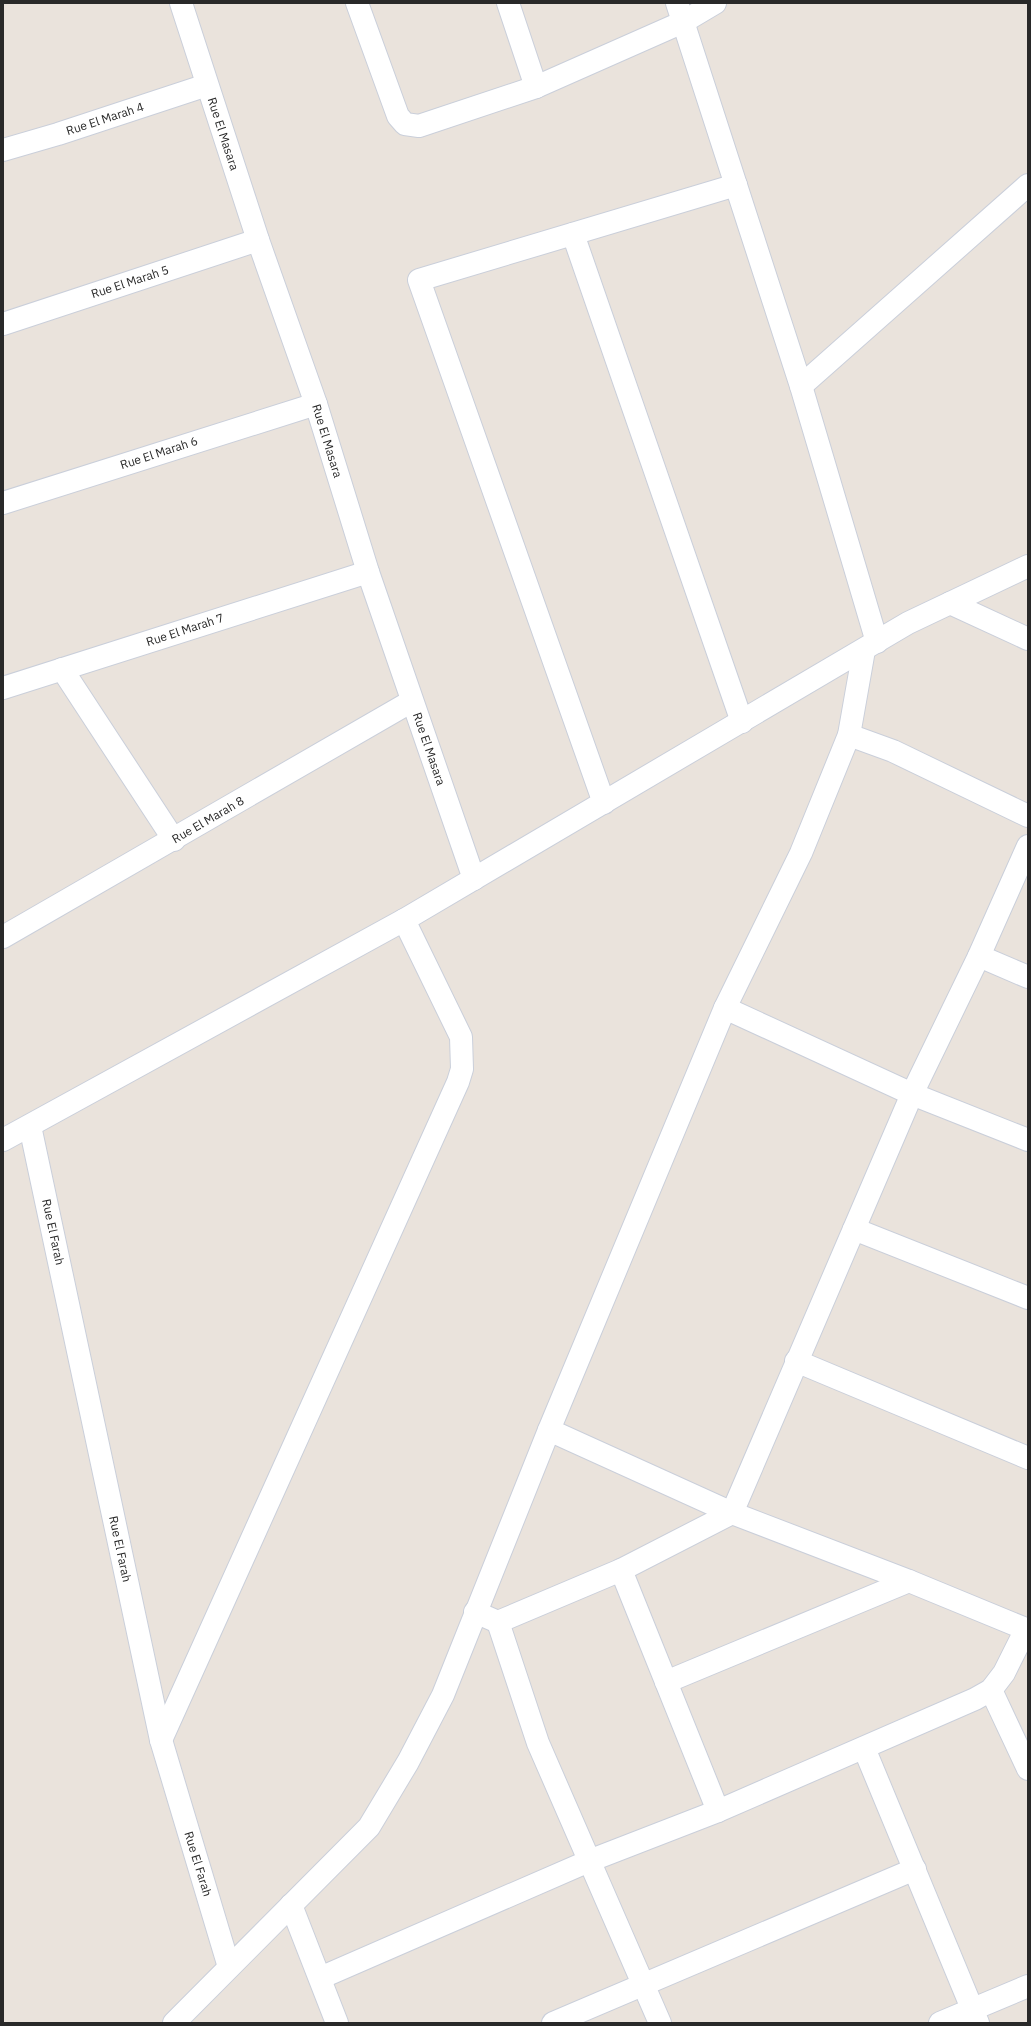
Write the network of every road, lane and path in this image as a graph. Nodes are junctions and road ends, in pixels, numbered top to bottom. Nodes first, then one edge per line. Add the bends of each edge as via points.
1 (181, 3) edge
2 (357, 3) edge
3 (508, 3) edge
4 (715, 3) edge
5 (680, 13) edge
6 (207, 85) junction
7 (536, 87) junction
8 (3, 150) edge
9 (736, 185) junction
10 (1028, 185) edge
11 (573, 234) junction
12 (258, 240) junction
13 (3, 324) edge
14 (801, 386) junction
15 (316, 404) junction
16 (3, 503) edge
17 (1028, 566) edge
18 (368, 572) junction
19 (950, 603) junction
20 (1028, 639) edge
21 (871, 646) junction
22 (62, 669) junction
23 (3, 688) edge
24 (412, 701) junction
25 (742, 722) junction
26 (849, 735) junction
27 (604, 803) junction
28 (1028, 816) edge
29 (174, 840) junction
30 (1028, 846) edge
31 (474, 879) junction
32 (404, 920) junction
33 (3, 937) edge
34 (979, 956) junction
35 (1028, 977) edge
36 (725, 1008) junction
37 (912, 1094) junction
38 (30, 1126) junction
39 (3, 1140) edge
40 (1028, 1140) edge
41 (854, 1229) junction
42 (1028, 1298) edge
43 (796, 1361) junction
44 (549, 1430) junction
45 (1028, 1458) edge
46 (732, 1513) junction
47 (621, 1570) junction
48 (909, 1581) junction
49 (475, 1612) junction
50 (498, 1622) junction
51 (1027, 1630) edge
52 (666, 1682) junction
53 (991, 1690) junction
54 (161, 1740) junction
55 (864, 1748) junction
56 (1028, 1769) edge
57 (718, 1810) junction
58 (589, 1861) junction
59 (915, 1869) junction
60 (291, 1905) junction
61 (230, 1967) junction
62 (320, 1978) junction
63 (644, 1985) junction
64 (1028, 1986) edge
65 (976, 2016) edge
66 (174, 2023) edge
67 (337, 2023) edge
68 (553, 2023) edge
69 (660, 2023) edge
70 (940, 2023) edge

1 - 6 street, Rue El Masara
2 - 7 street via 398,116 405,124 419,126
3 - 7 street
4 - 5 street
5 - 7 street
5 - 9 street
6 - 8 street, Rue El Marah 4
6 - 12 street, Rue El Masara
9 - 11 street
9 - 14 street
10 - 14 street
11 - 25 street
11 - 27 street via 419,280
12 - 13 street, Rue El Marah 5
12 - 15 street, Rue El Masara
14 - 21 street
15 - 16 street, Rue El Marah 6
15 - 18 street, Rue El Masara
17 - 19 street
18 - 22 street, Rue El Marah 7
18 - 24 street, Rue El Masara
19 - 20 street
19 - 21 street via 908,623
21 - 25 street
21 - 26 street
22 - 23 street, Rue El Marah 7
22 - 29 street
24 - 29 street, Rue El Marah 8
24 - 31 street, Rue El Masara
25 - 27 street
26 - 28 street via 893,751
26 - 36 street via 801,853
27 - 31 street
29 - 33 street, Rue El Marah 8
30 - 34 street
31 - 32 street
32 - 38 street
32 - 54 street via 461,1037 462,1069
34 - 35 street
34 - 37 street
36 - 37 street
36 - 44 street
37 - 40 street
37 - 41 street
38 - 39 street
38 - 54 street, Rue El Farah
41 - 42 street
41 - 43 street
43 - 45 street
43 - 46 street
44 - 46 street
44 - 49 street
46 - 47 street
46 - 48 street
47 - 50 street
47 - 52 street
48 - 51 street
48 - 52 street
49 - 50 street
49 - 60 street via 443,1694 408,1762 369,1827
50 - 58 street via 538,1743
51 - 53 street via 1004,1674
52 - 57 street
53 - 55 street
53 - 56 street
54 - 61 street, Rue El Farah
55 - 57 street
55 - 59 street
57 - 58 street
58 - 62 street
58 - 63 street
59 - 63 street
59 - 65 street
60 - 61 street
60 - 62 street
61 - 66 street
62 - 67 street
63 - 68 street
63 - 69 street
64 - 65 street
65 - 70 street

